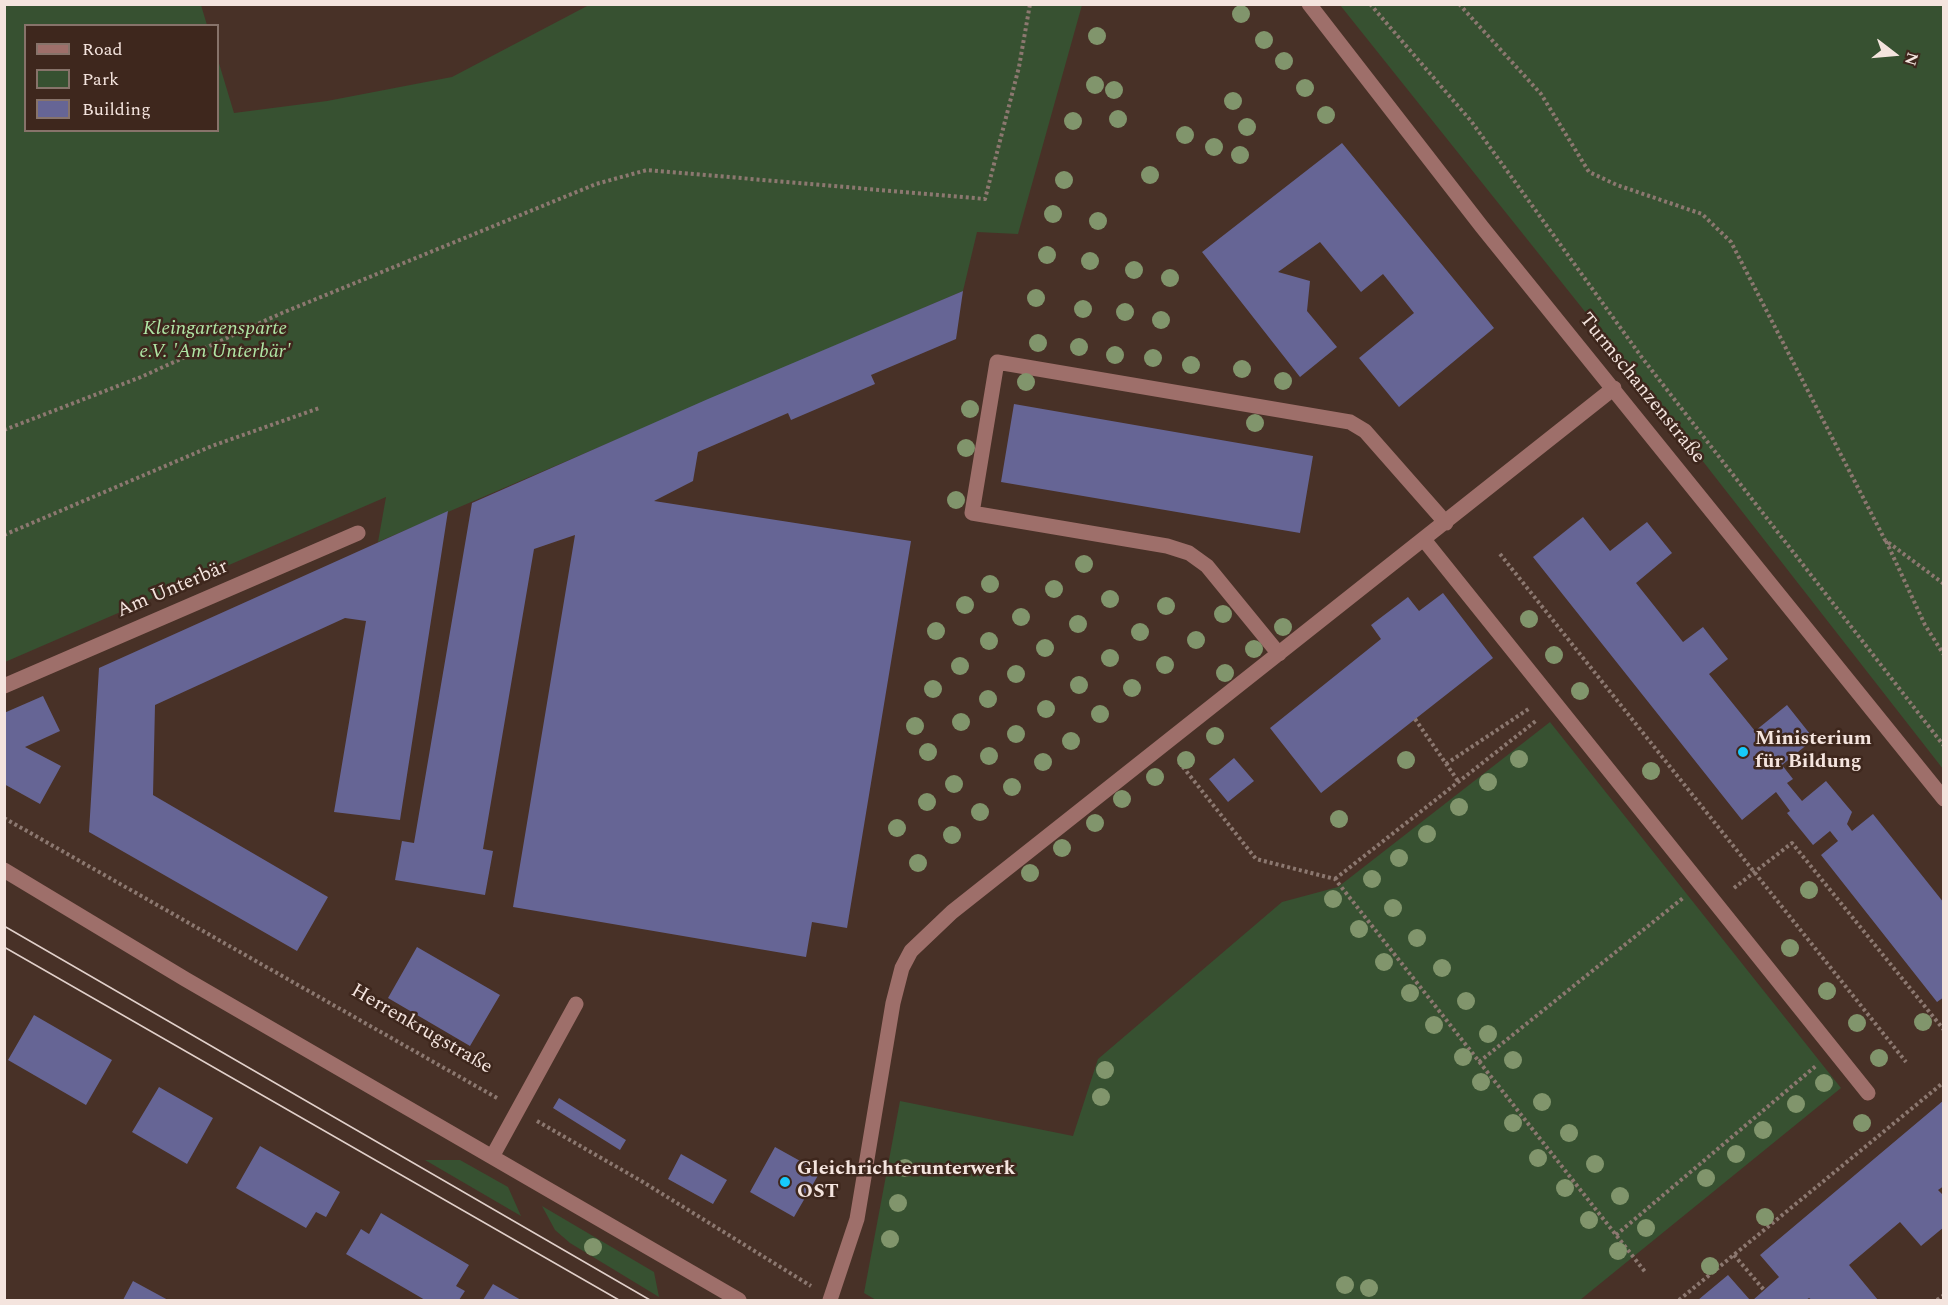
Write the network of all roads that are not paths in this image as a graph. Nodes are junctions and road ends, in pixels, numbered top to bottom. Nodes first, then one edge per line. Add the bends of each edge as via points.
1 (1309, 4) edge
2 (1614, 388) junction
3 (1446, 523) junction
4 (358, 533) dead end
5 (1425, 541) junction
6 (1279, 654) junction
7 (4, 686) edge
8 (1944, 799) edge
9 (4, 870) edge
10 (576, 1004) dead end
11 (1868, 1093) dead end
12 (492, 1157) junction
13 (739, 1300) edge
14 (830, 1300) edge

1 - 2 street, Turmschanzenstraße via 1482,227
2 - 3 street
2 - 8 street, Turmschanzenstraße
3 - 5 street
3 - 6 street via 1365,431 1350,422 997,362 972,513 1189,553 1207,566
4 - 7 street, Am Unterbär
5 - 6 street
5 - 11 street
6 - 14 street via 952,912 911,951 893,1003 857,1219
9 - 12 street
10 - 12 street
12 - 13 street

